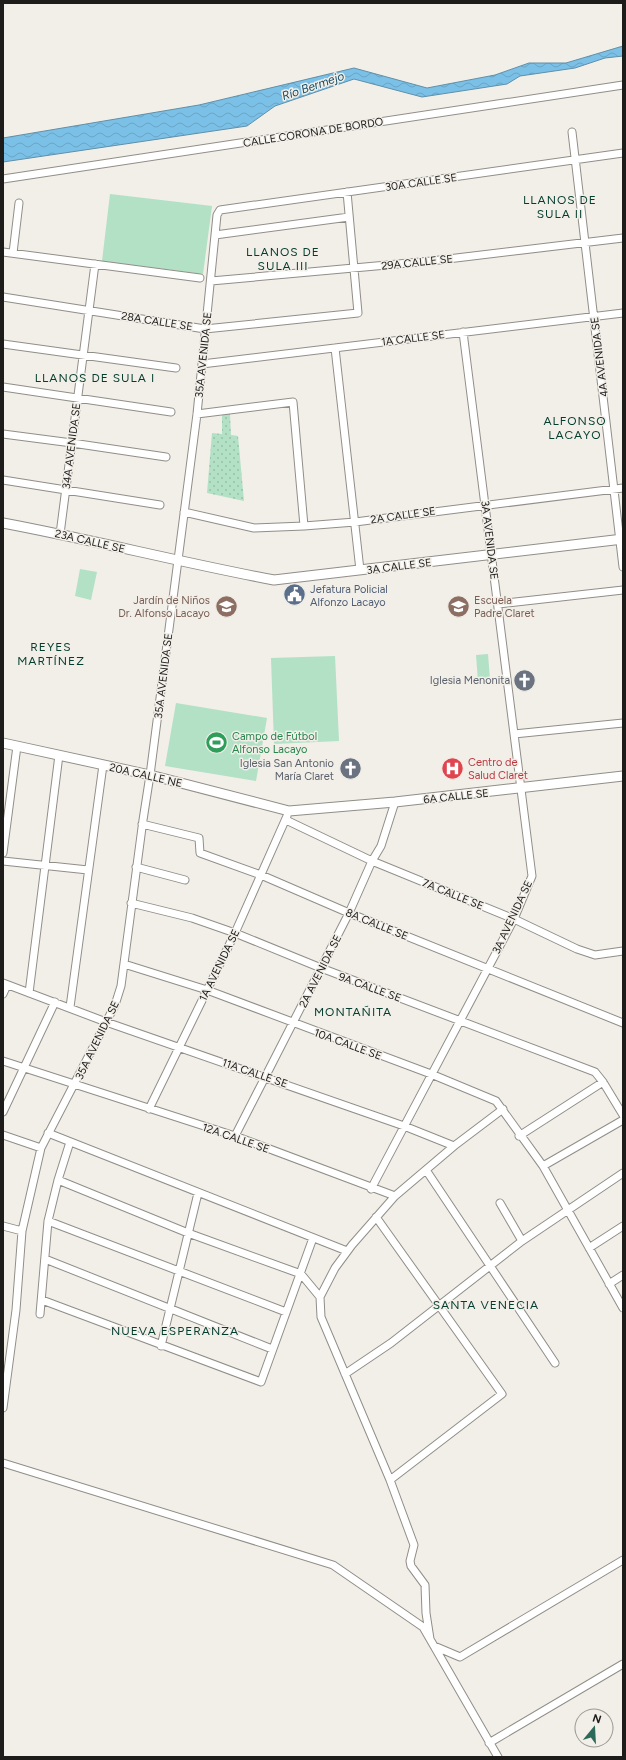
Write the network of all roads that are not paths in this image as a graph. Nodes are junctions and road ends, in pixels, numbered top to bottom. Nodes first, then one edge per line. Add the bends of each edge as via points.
1 (623, 85) edge
2 (572, 132) dead end
3 (623, 153) edge
4 (576, 160) junction
5 (3, 179) edge
6 (347, 192) junction
7 (20, 204) dead end
8 (220, 210) joint
9 (349, 217) junction
10 (216, 235) junction
11 (623, 238) edge
12 (586, 242) junction
13 (3, 252) edge
14 (13, 253) junction
15 (95, 264) junction
16 (354, 268) junction
17 (200, 278) dead end
18 (211, 281) junction
19 (3, 297) edge
20 (89, 310) junction
21 (623, 313) edge
22 (594, 316) junction
23 (205, 329) junction
24 (464, 332) junction
25 (3, 344) edge
26 (335, 348) junction
27 (83, 355) junction
28 (202, 364) junction
29 (176, 368) dead end
30 (3, 387) edge
31 (78, 398) junction
32 (171, 412) dead end
33 (197, 414) junction
34 (3, 434) edge
35 (72, 442) junction
36 (166, 457) dead end
37 (3, 480) edge
38 (623, 488) edge
39 (614, 489) junction
40 (66, 490) junction
41 (485, 504) junction
42 (160, 505) dead end
43 (184, 512) junction
44 (355, 522) junction
45 (3, 523) edge
46 (304, 526) junction
47 (60, 534) junction
48 (621, 539) edge
49 (492, 555) junction
50 (177, 560) junction
51 (623, 567) edge
52 (360, 570) junction
53 (623, 590) edge
54 (498, 604) junction
55 (623, 723) edge
56 (514, 734) junction
57 (3, 742) edge
58 (17, 746) junction
59 (59, 755) junction
60 (103, 765) junction
61 (150, 775) junction
62 (623, 776) edge
63 (521, 788) junction
64 (395, 802) junction
65 (289, 811) junction
66 (286, 820) junction
67 (142, 824) junction
68 (3, 853) edge
69 (3, 861) edge
70 (372, 862) junction
71 (44, 865) junction
72 (136, 867) junction
73 (88, 870) junction
74 (260, 875) junction
75 (185, 880) dead end
76 (131, 903) junction
77 (349, 913) junction
78 (514, 919) junction
79 (235, 933) junction
80 (623, 951) edge
81 (124, 964) junction
82 (488, 967) junction
83 (321, 968) junction
84 (5, 984) edge
85 (207, 990) junction
86 (29, 993) junction
87 (3, 994) edge
88 (55, 1002) junction
89 (70, 1007) junction
90 (459, 1020) junction
91 (106, 1022) junction
92 (293, 1023) junction
93 (623, 1023) edge
94 (179, 1047) junction
95 (3, 1061) edge
96 (25, 1068) junction
97 (431, 1074) junction
98 (266, 1077) junction
99 (603, 1082) junction
100 (75, 1085) junction
101 (149, 1109) junction
102 (503, 1109) junction
103 (3, 1112) edge
104 (623, 1115) edge
105 (623, 1120) edge
106 (404, 1126) junction
107 (48, 1133) junction
108 (3, 1135) edge
109 (235, 1136) junction
110 (519, 1136) junction
111 (70, 1142) junction
112 (454, 1146) junction
113 (41, 1148) junction
114 (542, 1166) junction
115 (426, 1170) junction
116 (623, 1173) edge
117 (58, 1180) junction
118 (371, 1189) junction
119 (198, 1194) junction
120 (395, 1196) junction
121 (500, 1203) dead end
122 (567, 1210) junction
123 (376, 1217) junction
124 (48, 1221) junction
125 (3, 1226) edge
126 (623, 1226) edge
127 (22, 1231) junction
128 (188, 1233) junction
129 (313, 1238) junction
130 (522, 1241) junction
131 (589, 1248) junction
132 (347, 1251) junction
133 (45, 1259) junction
134 (489, 1266) junction
135 (179, 1272) junction
136 (302, 1274) junction
137 (623, 1275) edge
138 (609, 1284) junction
139 (320, 1297) junction
140 (42, 1300) junction
141 (438, 1305) junction
142 (170, 1308) junction
143 (623, 1308) edge
144 (286, 1312) junction
145 (40, 1314) dead end
146 (161, 1346) junction
147 (272, 1349) junction
148 (555, 1363) dead end
149 (345, 1374) junction
150 (3, 1408) edge
151 (3, 1463) edge
152 (390, 1480) junction
153 (623, 1560) edge
154 (430, 1639) junction
155 (434, 1646) junction
156 (623, 1664) edge
157 (489, 1743) junction
158 (498, 1757) edge

1 - 5 street, CALLE CORONA DE BORDO
2 - 4 street, 4A AVENIDA SE
3 - 4 street, 30A CALLE SE
4 - 6 street, 30A CALLE SE
4 - 12 street, 4A AVENIDA SE
6 - 8 street, 30A CALLE SE
6 - 9 street
7 - 14 street
8 - 10 street, 35A AVENIDA SE via 217,215
9 - 10 street
9 - 16 street
10 - 18 street, 35A AVENIDA SE
11 - 12 street, 29A CALLE SE
12 - 16 street, 29A CALLE SE
12 - 22 street, 4A AVENIDA SE
13 - 14 street
14 - 15 street
15 - 17 street
15 - 20 street, 34A AVENIDA SE
16 - 18 street, 29A CALLE SE
16 - 23 street, 28A CALLE SE via 358,313
18 - 23 street, 35A AVENIDA SE
19 - 20 street, 28A CALLE SE
20 - 23 street, 28A CALLE SE
20 - 27 street, 34A AVENIDA SE
21 - 22 street, 1A CALLE SE
22 - 24 street, 1A CALLE SE
22 - 39 street, 4A AVENIDA SE
23 - 28 street, 35A AVENIDA SE
24 - 26 street, 1A CALLE SE
24 - 41 street, 3A AVENIDA SE
25 - 27 street
26 - 28 street, 1A CALLE SE
26 - 44 street
27 - 29 street
27 - 31 street, 34A AVENIDA SE
28 - 33 street, 35A AVENIDA SE
30 - 31 street
31 - 32 street
31 - 35 street, 34A AVENIDA SE
33 - 43 street, 35A AVENIDA SE
33 - 46 street via 293,402
34 - 35 street
35 - 36 street
35 - 40 street, 34A AVENIDA SE
37 - 40 street
38 - 39 street, 2A CALLE SE
39 - 41 street, 2A CALLE SE
39 - 48 street, 4A AVENIDA SE
40 - 42 street
40 - 47 street, 34A AVENIDA SE
41 - 44 street, 2A CALLE SE
41 - 49 street, 3A AVENIDA SE
43 - 46 street, 2A CALLE SE via 254,528
43 - 50 street, 35A AVENIDA SE
44 - 46 street, 2A CALLE SE
44 - 52 street
45 - 47 street, 23A CALLE SE
47 - 50 street, 23A CALLE SE
48 - 49 street, 3A CALLE SE
48 - 51 street, 4A AVENIDA SE
49 - 52 street, 3A CALLE SE
49 - 54 street, 3A AVENIDA SE
50 - 52 street, 3A CALLE SE via 274,580
50 - 61 street, 35A AVENIDA SE
53 - 54 street
54 - 56 street, 3A AVENIDA SE
55 - 56 street
56 - 63 street, 3A AVENIDA SE
57 - 58 street, 20A CALLE NE
58 - 59 street, 20A CALLE NE
58 - 68 street
59 - 60 street, 20A CALLE NE
59 - 71 street
60 - 61 street, 20A CALLE NE
60 - 73 street
61 - 65 street, 20A CALLE NE
61 - 67 street, 35A AVENIDA SE
62 - 63 street, 6A CALLE SE
63 - 64 street, 6A CALLE SE
63 - 78 street, 3A AVENIDA SE via 532,876
64 - 65 street, 6A CALLE SE
64 - 70 street, 2A AVENIDA SE via 381,846
65 - 66 street, 1A AVENIDA SE
66 - 70 street, 7A CALLE SE
66 - 74 street, 1A AVENIDA SE
67 - 72 street, 35A AVENIDA SE
67 - 74 street, 8A CALLE SE via 199,838 200,853
69 - 71 street
70 - 77 street, 2A AVENIDA SE
70 - 78 street, 7A CALLE SE
71 - 73 street
71 - 86 street
72 - 75 street
72 - 76 street, 35A AVENIDA SE
73 - 89 street
74 - 77 street, 8A CALLE SE
74 - 79 street, 1A AVENIDA SE
76 - 79 street, 9A CALLE SE via 192,918
76 - 81 street, 35A AVENIDA SE
77 - 82 street, 8A CALLE SE
77 - 83 street, 2A AVENIDA SE
78 - 80 street, 7A CALLE SE via 589,953
78 - 82 street, 3A AVENIDA SE
79 - 83 street, 9A CALLE SE
79 - 85 street, 1A AVENIDA SE
81 - 85 street, 10A CALLE SE
81 - 91 street, 35A AVENIDA SE via 121,986
82 - 90 street, 3A AVENIDA SE
82 - 93 street, 8A CALLE SE
83 - 90 street, 9A CALLE SE
83 - 92 street, 2A AVENIDA SE
84 - 86 street
84 - 87 street
85 - 92 street, 10A CALLE SE
85 - 94 street, 1A AVENIDA SE
86 - 88 street
88 - 89 street
88 - 96 street
89 - 91 street
90 - 97 street, 3A AVENIDA SE
90 - 99 street, 9A CALLE SE via 595,1072
91 - 94 street, 11A CALLE SE
91 - 100 street, 35A AVENIDA SE
92 - 97 street, 10A CALLE SE
92 - 98 street, 2A AVENIDA SE
94 - 98 street, 11A CALLE SE
94 - 101 street, 1A AVENIDA SE
95 - 96 street
96 - 100 street
96 - 103 street
97 - 102 street, 10A CALLE SE via 488,1097
97 - 106 street, 3A AVENIDA SE
98 - 106 street, 11A CALLE SE
98 - 109 street, 2A AVENIDA SE
99 - 104 street, 9A CALLE SE
99 - 110 street
100 - 101 street, 12A CALLE SE
100 - 107 street, 35A AVENIDA SE
101 - 109 street, 12A CALLE SE
102 - 110 street, 10A CALLE SE
102 - 112 street
105 - 114 street
106 - 112 street, 11A CALLE SE
106 - 118 street, 3A AVENIDA SE
107 - 111 street
107 - 113 street, 35A AVENIDA SE
108 - 113 street
109 - 118 street, 12A CALLE SE
110 - 114 street, 10A CALLE SE
111 - 117 street
111 - 119 street
112 - 115 street
113 - 127 street, 35A AVENIDA SE
114 - 122 street, 10A CALLE SE
115 - 120 street
115 - 134 street
116 - 122 street
117 - 124 street
117 - 128 street
118 - 120 street, 12A CALLE SE
119 - 128 street
119 - 129 street
120 - 123 street
121 - 130 street
122 - 130 street
122 - 131 street, 10A CALLE SE
123 - 132 street
123 - 141 street
124 - 133 street
124 - 135 street
125 - 127 street
126 - 131 street
127 - 150 street, 35A AVENIDA SE via 16,1310
128 - 135 street
128 - 136 street
129 - 132 street
129 - 136 street
130 - 134 street
131 - 138 street, 10A CALLE SE
132 - 139 street
133 - 140 street
133 - 142 street
134 - 141 street
134 - 148 street
135 - 142 street
135 - 144 street
136 - 139 street
136 - 144 street
137 - 138 street
138 - 143 street, 10A CALLE SE
139 - 149 street via 321,1317
140 - 145 street
140 - 146 street
141 - 149 street via 391,1343
141 - 152 street via 502,1394
142 - 146 street
142 - 147 street
144 - 147 street
146 - 147 street via 261,1382
149 - 152 street
151 - 154 street via 333,1565 423,1627
152 - 154 street via 414,1545 411,1566 425,1585
153 - 155 street via 460,1656
154 - 155 street
155 - 157 street
156 - 157 street
157 - 158 street

